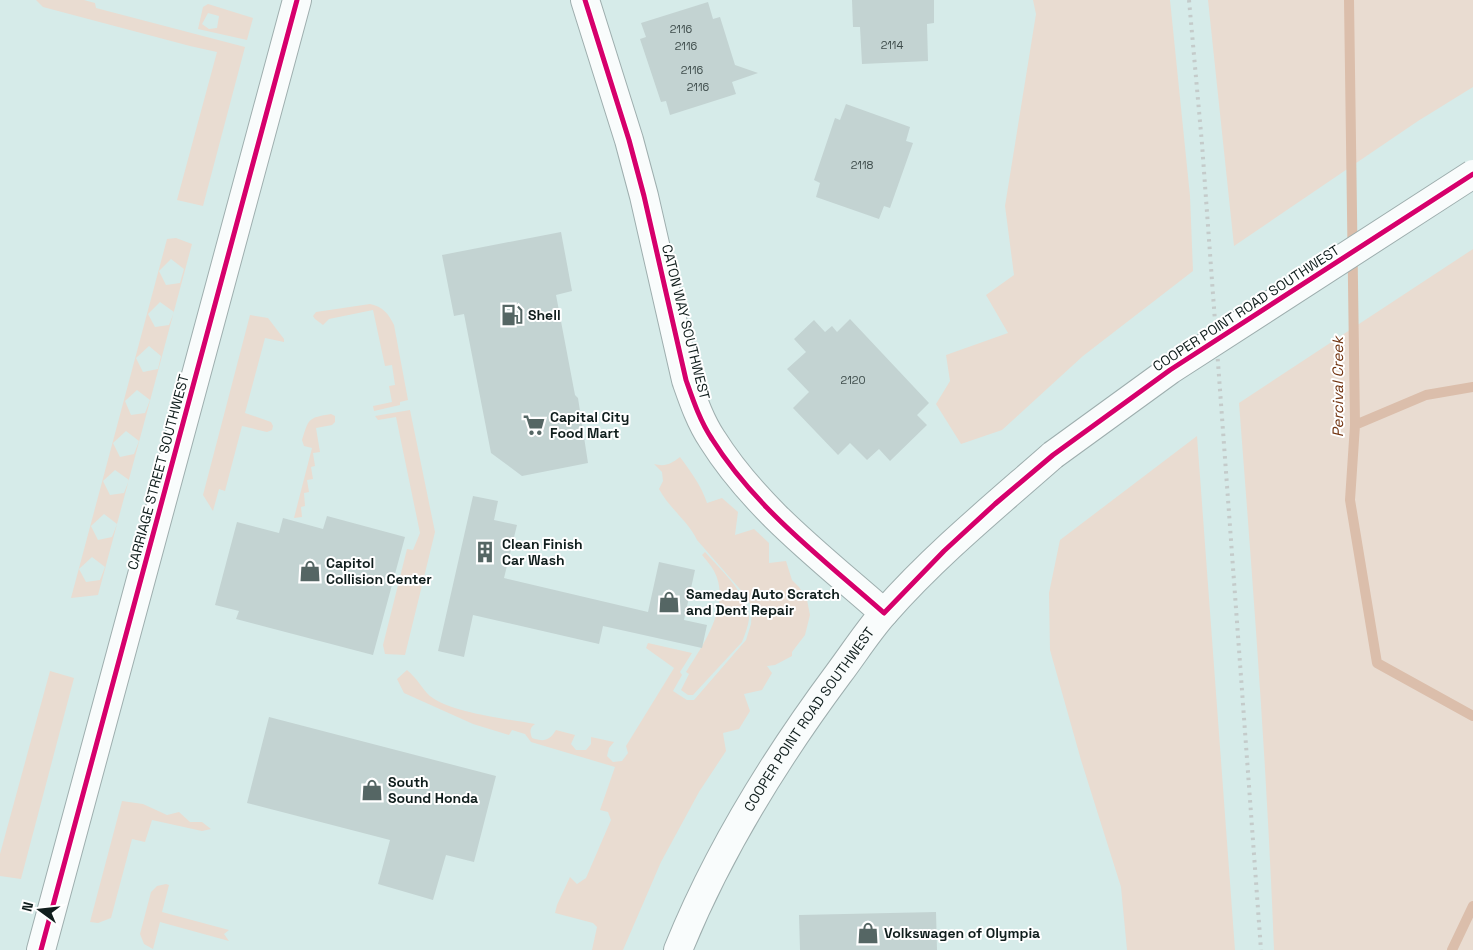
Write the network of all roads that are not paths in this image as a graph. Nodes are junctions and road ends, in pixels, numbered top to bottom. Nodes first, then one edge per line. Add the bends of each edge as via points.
1 (296, 0) edge
2 (585, 0) edge
3 (1473, 174) edge
4 (884, 613) junction
5 (41, 950) edge
6 (678, 950) edge

1 - 5 street, CARRIAGE STREET SOUTHWEST
2 - 4 street, CATON WAY SOUTHWEST via 629,140 686,380 696,408 711,438 737,476 768,511
3 - 4 street, COOPER POINT ROAD SOUTHWEST, bridge via 1170,370 1052,455 944,551
4 - 6 street, COOPER POINT ROAD SOUTHWEST via 808,715 762,785 718,865

